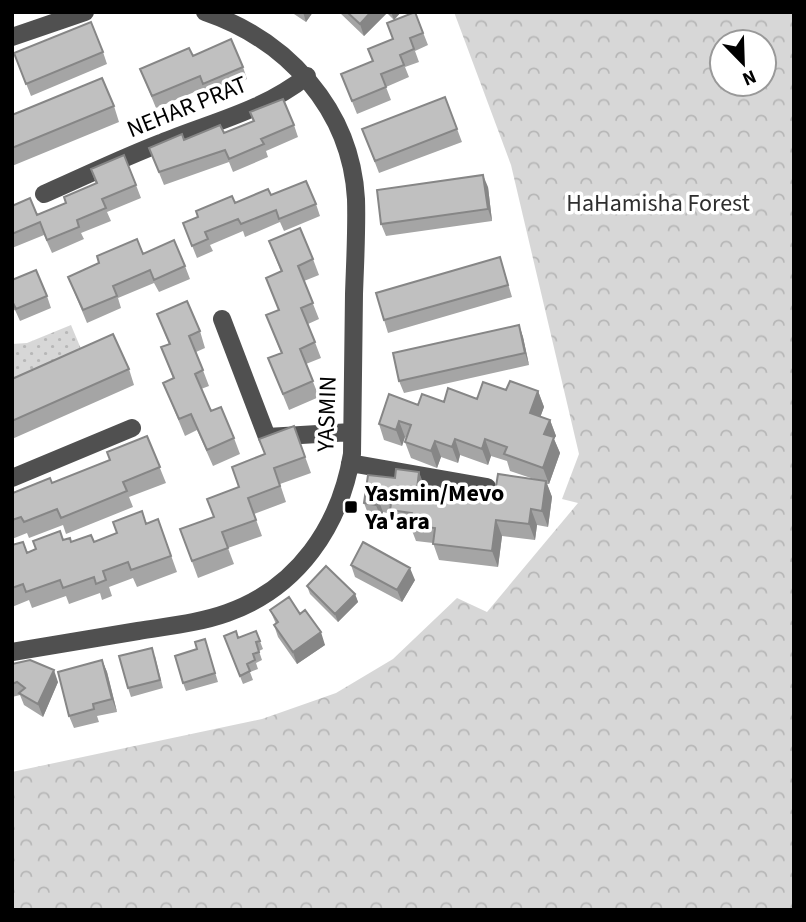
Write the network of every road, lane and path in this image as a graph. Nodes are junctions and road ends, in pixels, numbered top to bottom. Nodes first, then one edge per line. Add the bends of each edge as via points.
1 (85, 12) edge
2 (214, 14) edge
3 (12, 37) edge
4 (307, 76) junction
5 (44, 194) dead end
6 (222, 319) dead end
7 (132, 428) dead end
8 (352, 432) junction
9 (350, 463) junction
10 (12, 478) edge
11 (487, 487) dead end
12 (12, 652) edge

1 - 3 street
2 - 4 street, YASMIN via 251,32
4 - 5 street, NEHAR PRAT via 284,94 226,121 162,142
4 - 8 street, YASMIN via 330,109 342,138 356,197
6 - 8 street via 267,437
7 - 10 street
8 - 9 street, YASMIN
9 - 11 street
9 - 12 street, YASMIN via 337,511 324,534 302,565 256,600 191,622

